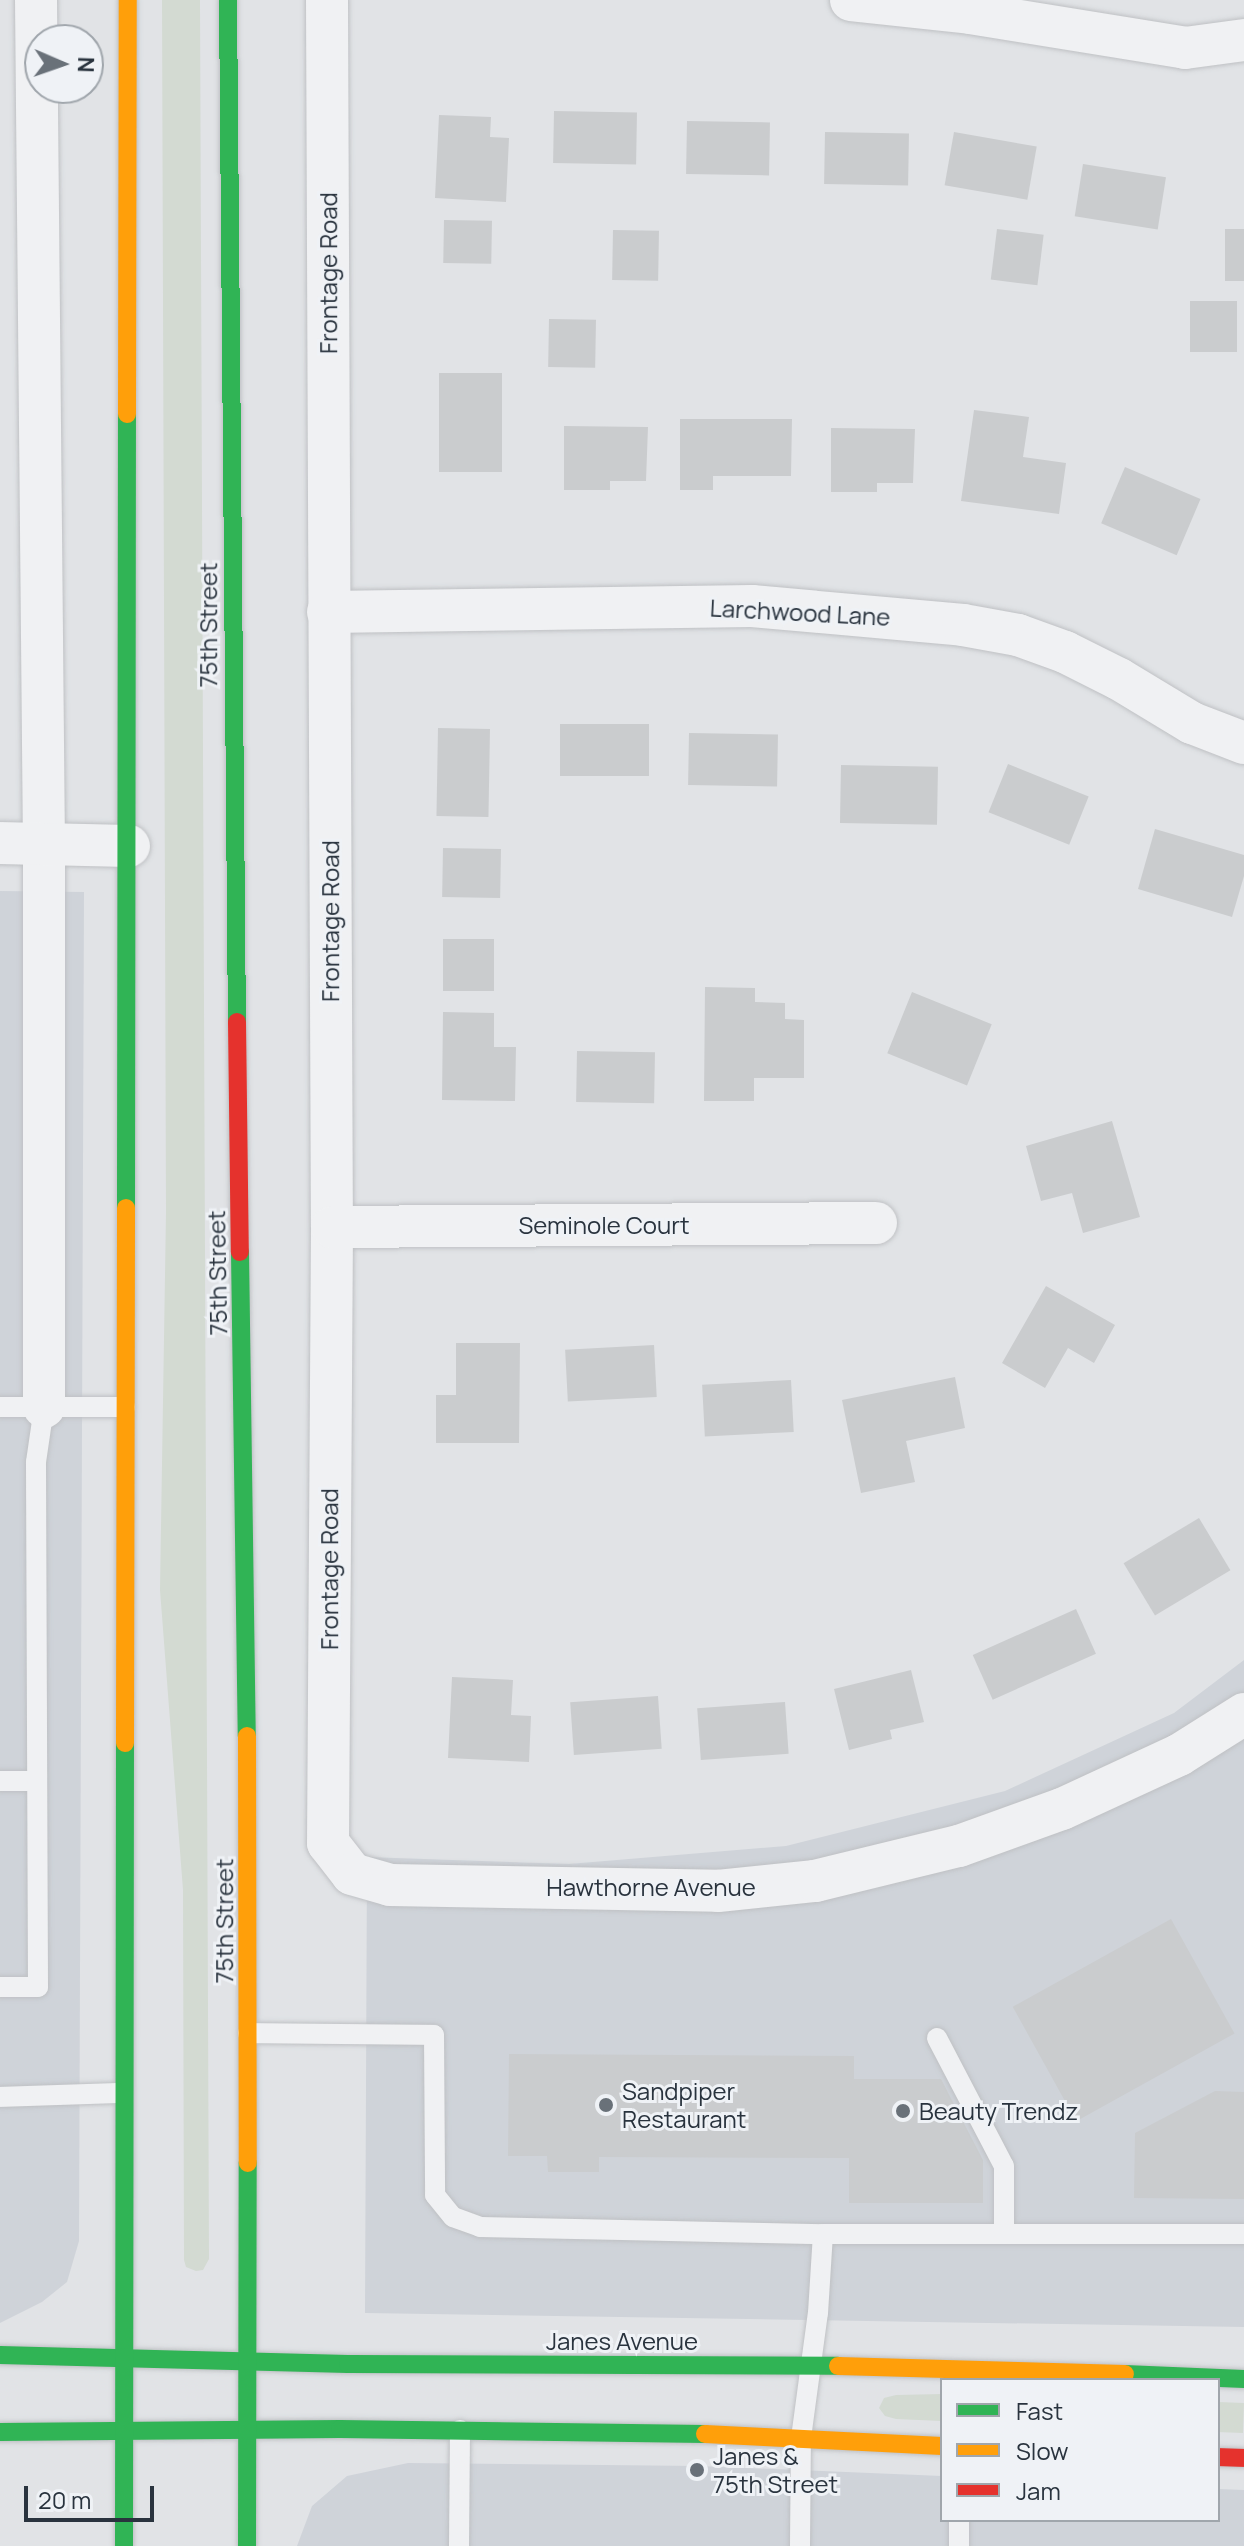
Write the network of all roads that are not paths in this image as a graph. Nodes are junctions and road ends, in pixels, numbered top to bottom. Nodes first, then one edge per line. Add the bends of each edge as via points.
1 (36, 0) edge
2 (128, 0) edge
3 (228, 0) edge
4 (327, 0) edge
5 (851, 0) edge
6 (1244, 40) edge
7 (328, 612) junction
8 (1244, 743) edge
9 (0, 843) edge
10 (44, 843) junction
11 (129, 846) junction
12 (876, 1223) dead end
13 (332, 1227) junction
14 (0, 1407) edge
15 (44, 1407) junction
16 (125, 1407) junction
17 (1244, 1714) edge
18 (0, 1781) edge
19 (37, 1781) junction
20 (328, 1843) joint
21 (0, 1987) edge
22 (248, 2033) junction
23 (937, 2038) dead end
24 (123, 2093) junction
25 (0, 2097) edge
26 (823, 2234) junction
27 (1004, 2234) junction
28 (1244, 2234) edge
29 (0, 2355) edge
30 (126, 2358) junction
31 (248, 2361) junction
32 (811, 2367) junction
33 (1219, 2378) edge
34 (1220, 2378) edge
35 (1244, 2379) edge
36 (248, 2429) junction
37 (460, 2430) junction
38 (125, 2431) junction
39 (0, 2432) edge
40 (801, 2438) junction
41 (940, 2446) edge
42 (1220, 2457) edge
43 (1244, 2458) edge
44 (959, 2522) edge
45 (124, 2546) edge
46 (247, 2546) edge
47 (459, 2546) edge
48 (800, 2546) edge
49 (959, 2546) edge

1 - 10 street
2 - 11 main road
3 - 22 main road, 75th Street
4 - 7 street, Frontage Road
5 - 6 street via 985,15 1185,48
7 - 8 street, Larchwood Lane via 752,606 963,625 1018,635 1065,652 1192,723
7 - 13 street, Frontage Road
9 - 10 street
10 - 11 street
10 - 15 street
11 - 16 main road
12 - 13 street, Seminole Court
13 - 20 street, Frontage Road
14 - 15 lane
15 - 16 lane
15 - 19 lane via 36,1462
16 - 24 main road
17 - 20 street, Hawthorne Avenue via 1179,1755 1062,1809 959,1846 815,1881 718,1891 390,1885 352,1874
18 - 19 lane
19 - 21 lane via 38,1987
22 - 26 lane via 434,2035 435,2195 453,2217 480,2227
22 - 31 main road, 75th Street
23 - 27 lane via 1004,2166
24 - 25 lane
24 - 30 main road
26 - 27 lane
26 - 32 lane
27 - 28 lane
29 - 30 main road, Janes Avenue
30 - 31 main road, Janes Avenue
30 - 38 main road
31 - 32 main road, Janes Avenue
31 - 36 main road, 75th Street
32 - 33 main road, Janes Avenue
32 - 40 lane
34 - 35 main road, Janes Avenue
36 - 37 main road
36 - 38 main road
36 - 46 main road, 75th Street
37 - 40 main road
37 - 47 lane
38 - 39 main road
38 - 45 main road
40 - 41 main road
40 - 48 lane
42 - 43 main road
44 - 49 lane

